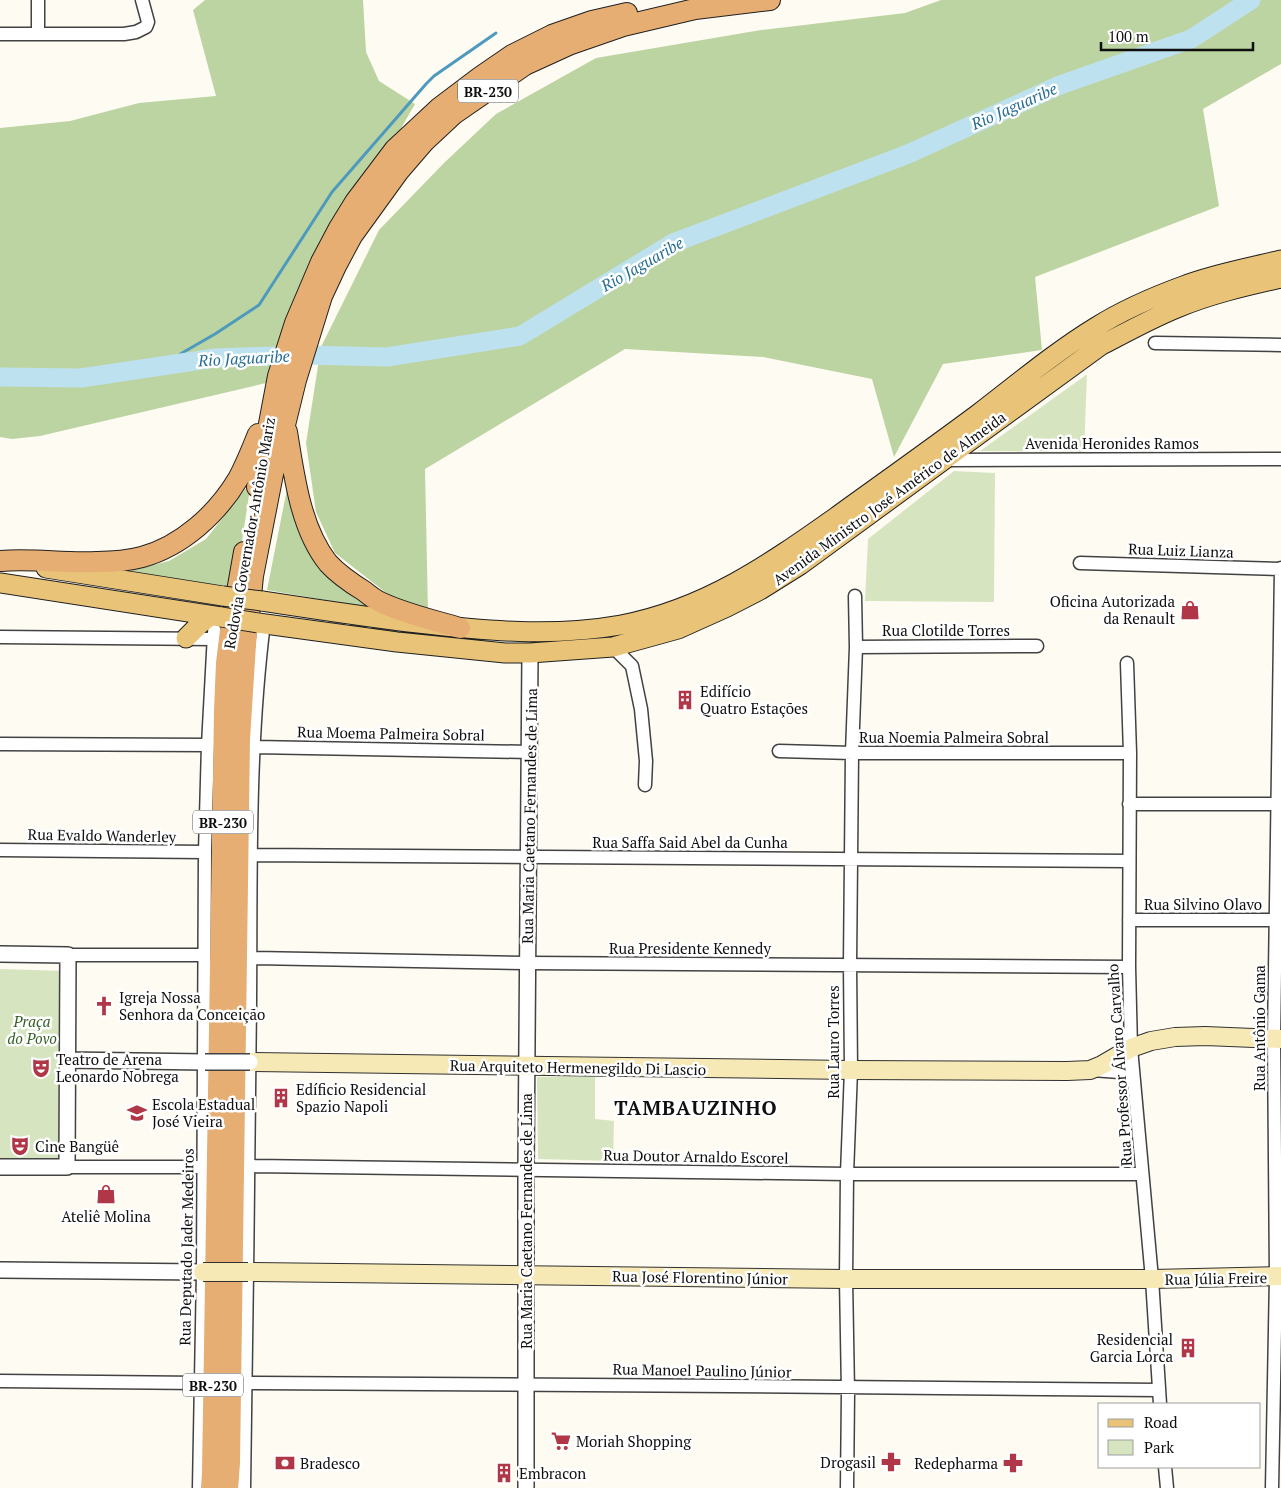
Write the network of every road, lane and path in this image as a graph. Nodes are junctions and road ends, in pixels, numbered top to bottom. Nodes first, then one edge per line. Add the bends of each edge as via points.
1 (38, 0) edge
2 (142, 0) edge
3 (682, 0) edge
4 (770, 0) edge
5 (0, 34) edge
6 (38, 34) junction
7 (1281, 260) edge
8 (1281, 278) edge
9 (304, 325) junction
10 (1155, 343) dead end
11 (1281, 345) edge
12 (287, 378) junction
13 (273, 397) junction
14 (286, 422) junction
15 (1281, 459) edge
16 (944, 460) junction
17 (1, 561) edge
18 (1080, 563) dead end
19 (1281, 568) edge
20 (0, 583) edge
21 (0, 590) edge
22 (855, 596) dead end
23 (212, 618) junction
24 (261, 623) junction
25 (460, 628) junction
26 (0, 637) edge
27 (186, 638) junction
28 (214, 638) junction
29 (642, 640) junction
30 (856, 646) junction
31 (1037, 646) dead end
32 (612, 647) junction
33 (530, 653) junction
34 (1127, 663) dead end
35 (632, 666) junction
36 (0, 744) edge
37 (208, 745) junction
38 (253, 747) junction
39 (779, 751) dead end
40 (530, 752) junction
41 (1130, 753) junction
42 (852, 754) junction
43 (645, 785) dead end
44 (1129, 804) junction
45 (1279, 804) edge
46 (0, 850) edge
47 (205, 852) junction
48 (250, 855) junction
49 (529, 858) junction
50 (852, 859) junction
51 (1129, 861) junction
52 (1129, 920) junction
53 (1276, 920) junction
54 (0, 954) edge
55 (68, 955) junction
56 (204, 955) junction
57 (250, 958) junction
58 (527, 963) junction
59 (850, 965) junction
60 (1129, 967) junction
61 (1278, 1039) edge
62 (1131, 1048) junction
63 (67, 1060) junction
64 (204, 1062) junction
65 (250, 1062) junction
66 (527, 1066) junction
67 (851, 1070) junction
68 (1090, 1070) junction
69 (1134, 1073) junction
70 (1278, 1154) edge
71 (249, 1166) junction
72 (0, 1167) edge
73 (67, 1167) junction
74 (202, 1167) junction
75 (526, 1170) junction
76 (847, 1174) junction
77 (1142, 1174) junction
78 (0, 1270) edge
79 (203, 1272) junction
80 (248, 1272) junction
81 (526, 1275) junction
82 (1278, 1276) edge
83 (846, 1279) junction
84 (1152, 1279) junction
85 (0, 1381) edge
86 (245, 1382) junction
87 (200, 1383) junction
88 (526, 1383) junction
89 (848, 1388) junction
90 (1159, 1390) junction
91 (1160, 1403) edge
92 (1166, 1468) edge
93 (198, 1488) edge
94 (211, 1488) edge
95 (228, 1488) edge
96 (244, 1488) edge
97 (526, 1488) edge
98 (847, 1488) edge
99 (1167, 1488) edge
100 (1272, 1488) edge

1 - 6 street
2 - 6 street via 148,22 146,27 136,32
3 - 9 highway, Rodovia Governador Antônio Mariz / BR-230 via 592,21 552,35 512,55 439,108 395,149 355,202 321,262
4 - 9 highway, Rodovia Governador Antônio Mariz / BR-230 via 695,9 623,26 580,41 525,65 454,114 399,171 352,236
5 - 6 street
7 - 25 main road, Avenida Ministro José Américo de Almeida via 1183,286 1096,326 785,553 722,590 678,610 572,632
8 - 16 main road, Avenida Ministro José Américo de Almeida via 1178,307 1100,346
9 - 12 highway, Rodovia Governador Antônio Mariz / BR-230
10 - 11 street
12 - 13 highway, Rodovia Governador Antônio Mariz / BR-230
12 - 14 highway, Rodovia Governador Antônio Mariz / BR-230
13 - 17 highway via 237,479 206,519 173,544 121,561
13 - 94 highway, Rodovia Governador Antônio Mariz / BR-230 via 226,662
14 - 25 highway via 303,512 328,563 346,580 379,602
14 - 95 highway, Rodovia Governador Antônio Mariz / BR-230 via 253,576 240,739
15 - 16 street, Avenida Heronides Ramos
16 - 29 main road, Avenida Ministro José Américo de Almeida via 800,565 760,590 678,629
17 - 25 main road, Avenida Ministro José Américo de Almeida, bridge via 353,616
18 - 19 street, Rua Luiz Lianza
19 - 45 street, Rua Antônio Gama
20 - 23 main road, Avenida Ministro José Américo de Almeida
21 - 23 street
22 - 30 street, Rua Lauro Torres
23 - 24 main road, Avenida Ministro José Américo de Almeida, bridge
23 - 27 main road
23 - 28 street, Rua Deputado Jader Medeiros
24 - 33 main road, Avenida Ministro José Américo de Almeida via 397,642
24 - 38 street
26 - 27 street
27 - 28 street
28 - 37 street, Rua Deputado Jader Medeiros
29 - 32 main road, Avenida Ministro José Américo de Almeida
29 - 35 street
30 - 31 street, Rua Clotilde Torres
30 - 42 street, Rua Lauro Torres
32 - 33 main road, Avenida Ministro José Américo de Almeida
32 - 35 street
33 - 40 street, Rua Maria Caetano Fernandes de Lima
34 - 41 street, Rua Professor Álvaro Carvalho
35 - 43 street via 641,709
36 - 37 street
37 - 47 street, Rua Deputado Jader Medeiros
38 - 40 street, Rua Moema Palmeira Sobral
38 - 48 street
39 - 42 street, Rua Noemia Palmeira Sobral
40 - 49 street, Rua Maria Caetano Fernandes de Lima
41 - 42 street, Rua Noemia Palmeira Sobral
41 - 44 street, Rua Professor Álvaro Carvalho
42 - 50 street, Rua Lauro Torres
44 - 45 street
44 - 51 street, Rua Professor Álvaro Carvalho
45 - 53 street, Rua Antônio Gama
46 - 47 street, Rua Evaldo Wanderley
47 - 56 street, Rua Deputado Jader Medeiros
48 - 49 street, Rua Saffa Said Abel da Cunha
48 - 57 street
49 - 50 street, Rua Saffa Said Abel da Cunha
49 - 58 street, Rua Maria Caetano Fernandes de Lima
50 - 51 street, Rua Saffa Said Abel da Cunha
50 - 59 street, Rua Lauro Torres
51 - 52 street, Rua Professor Álvaro Carvalho
52 - 53 street, Rua Silvino Olavo
52 - 60 street, Rua Professor Álvaro Carvalho
53 - 61 street, Rua Antônio Gama
54 - 55 street
55 - 56 street
55 - 63 street
56 - 64 street, Rua Deputado Jader Medeiros
57 - 58 street, Rua Presidente Kennedy
57 - 65 street
58 - 59 street, Rua Presidente Kennedy
58 - 66 street, Rua Maria Caetano Fernandes de Lima
59 - 60 street, Rua Presidente Kennedy
59 - 67 street, Rua Lauro Torres
60 - 62 street, Rua Professor Álvaro Carvalho
61 - 62 main road, Rua Arquiteto Hermenegildo Di Lascio via 1175,1037
61 - 70 street, Rua Antônio Gama
62 - 68 main road, Rua Arquiteto Hermenegildo Di Lascio
62 - 69 street, Rua Professor Álvaro Carvalho
63 - 64 street, Rua Arquiteto Hermenegildo Di Lascio
63 - 73 street
64 - 65 street, Rua Arquiteto Hermenegildo Di Lascio, bridge
64 - 74 street, Rua Deputado Jader Medeiros
65 - 66 main road, Rua Arquiteto Hermenegildo Di Lascio
65 - 71 street
66 - 67 main road, Rua Arquiteto Hermenegildo Di Lascio
66 - 75 street, Rua Maria Caetano Fernandes de Lima
67 - 68 main road, Rua Arquiteto Hermenegildo Di Lascio
67 - 76 street, Rua Lauro Torres
68 - 69 street, Rua Arquiteto Hermenegildo Di Lascio
69 - 77 street, Rua Professor Álvaro Carvalho
70 - 82 street, Rua Antônio Gama
71 - 75 street, Rua Doutor Arnaldo Escorel
71 - 80 street
72 - 73 street
73 - 74 street
74 - 79 street, Rua Deputado Jader Medeiros
75 - 76 street, Rua Doutor Arnaldo Escorel
75 - 81 street, Rua Maria Caetano Fernandes de Lima
76 - 77 street, Rua Doutor Arnaldo Escorel
76 - 83 street, Rua Lauro Torres
77 - 84 street, Rua Professor Álvaro Carvalho
78 - 79 street
79 - 80 main road, Rua José Florentino Júnior, bridge
79 - 87 street, Rua Deputado Jader Medeiros
80 - 81 main road, Rua José Florentino Júnior
80 - 86 street
81 - 83 main road, Rua José Florentino Júnior
81 - 88 street, Rua Maria Caetano Fernandes de Lima
82 - 84 main road, Rua Júlia Freire
82 - 100 street, Rua Antônio Gama
83 - 84 main road, Rua José Florentino Júnior
83 - 89 street, Rua Lauro Torres
84 - 90 street, Rua Professor Álvaro Carvalho
85 - 87 street
86 - 88 street, Rua Manoel Paulino Júnior
86 - 96 street
87 - 93 street, Rua Deputado Jader Medeiros
88 - 89 street, Rua Manoel Paulino Júnior
88 - 97 street, Rua Maria Caetano Fernandes de Lima
89 - 90 street, Rua Manoel Paulino Júnior
89 - 98 street, Rua Lauro Torres
90 - 91 street, Rua Professor Álvaro Carvalho
92 - 99 street

